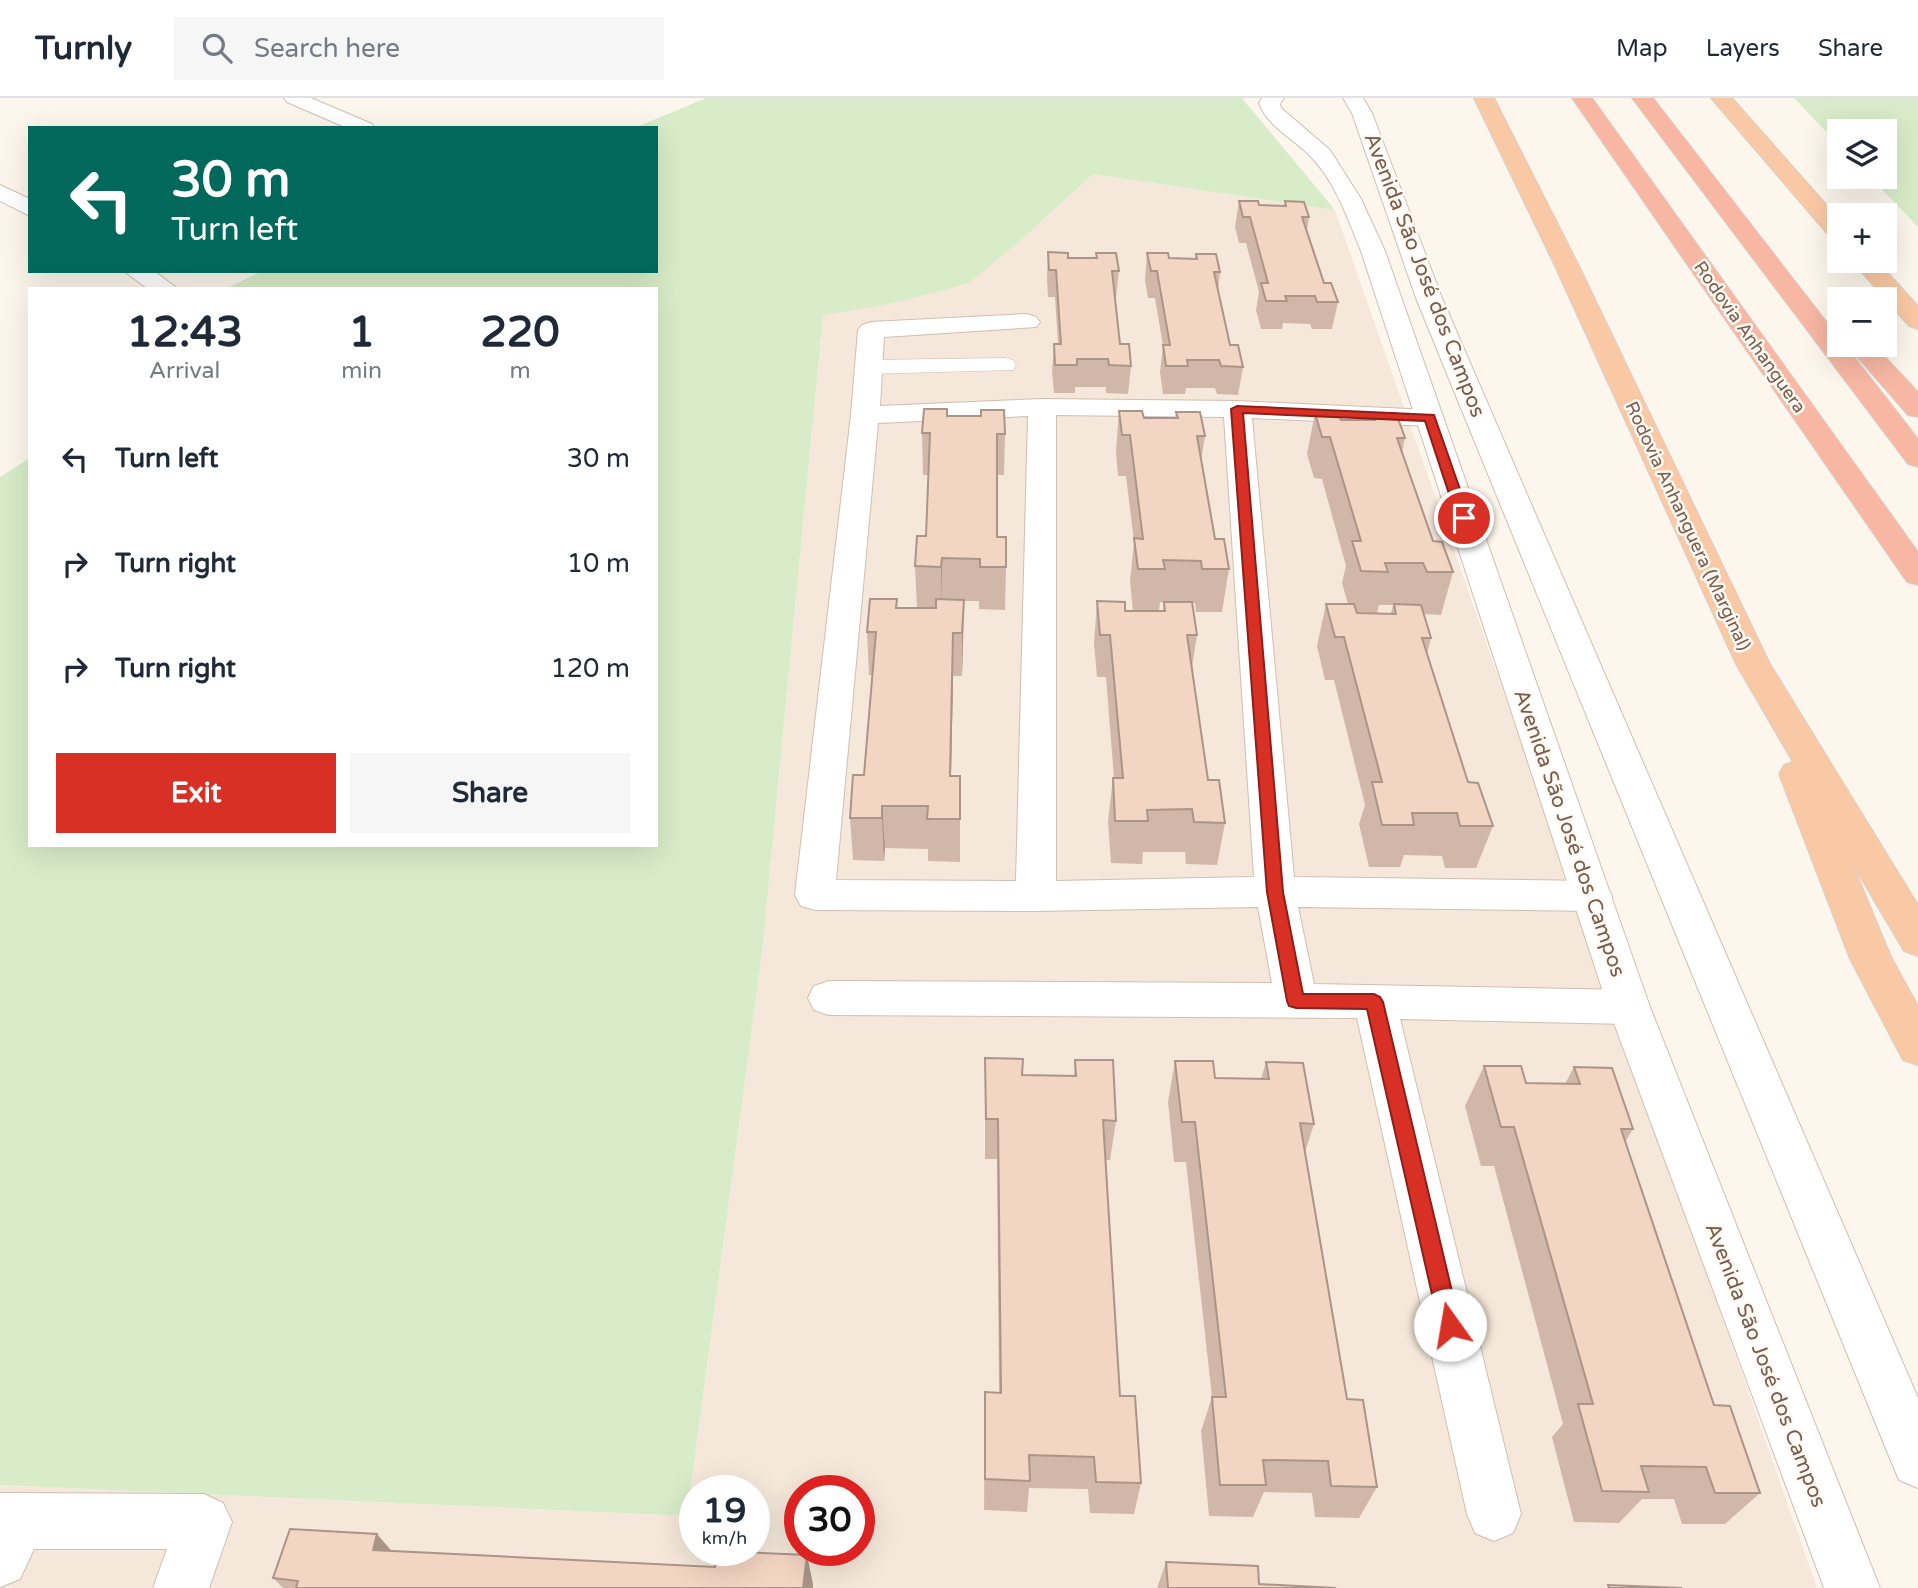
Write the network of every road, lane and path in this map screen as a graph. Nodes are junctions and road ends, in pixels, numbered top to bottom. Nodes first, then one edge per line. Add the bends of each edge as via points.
1 (294, 98) edge
2 (1274, 98) edge
3 (1353, 98) edge
4 (1484, 98) edge
5 (1582, 98) edge
6 (1642, 98) edge
7 (1721, 98) edge
8 (360, 126) edge
9 (1672, 137) junction
10 (0, 192) edge
11 (28, 208) edge
12 (1827, 219) edge
13 (139, 273) edge
14 (1875, 273) edge
15 (163, 287) edge
16 (1827, 309) edge
17 (1918, 321) edge
18 (1027, 322) dead end
19 (1871, 357) edge
20 (1005, 365) dead end
21 (868, 367) junction
22 (1042, 407) junction
23 (1237, 409) junction
24 (1918, 409) edge
25 (865, 415) junction
26 (1430, 418) junction
27 (1918, 458) edge
28 (1918, 575) edge
29 (1754, 664) junction
30 (1275, 892) junction
31 (1036, 896) junction
32 (1592, 896) junction
33 (1918, 940) edge
34 (829, 998) dead end
35 (1296, 1001) junction
36 (1374, 1002) junction
37 (1629, 1007) junction
38 (1918, 1047) edge
39 (1918, 1461) edge
40 (1494, 1514) dead end
41 (6, 1534) edge
42 (181, 1588) edge
43 (1852, 1588) edge

1 - 8 street
2 - 26 street, Avenida São José dos Campos via 1269,103 1272,111 1322,155 1350,199 1373,251
3 - 39 street, Avenida São José dos Campos via 1429,298
4 - 29 highway, Rodovia Anhanguera (Marginal)
5 - 28 highway, Rodovia Anhanguera
6 - 9 highway
7 - 12 highway
9 - 16 highway
9 - 27 highway
10 - 11 street
13 - 15 street
14 - 17 highway
18 - 21 street via 871,330
19 - 24 highway
20 - 21 lane
21 - 25 street
22 - 23 street
22 - 25 street
22 - 31 street
23 - 26 street
23 - 30 street
25 - 31 street via 815,895
26 - 32 street, Avenida São José dos Campos
29 - 33 highway, Rodovia Anhanguera (Marginal)
29 - 38 highway via 1871,959
30 - 31 street
30 - 32 street
30 - 35 street
32 - 37 street, Avenida São José dos Campos
34 - 35 street
35 - 36 street
36 - 37 street
36 - 40 street
37 - 43 street, Avenida São José dos Campos
41 - 42 street via 204,1522

